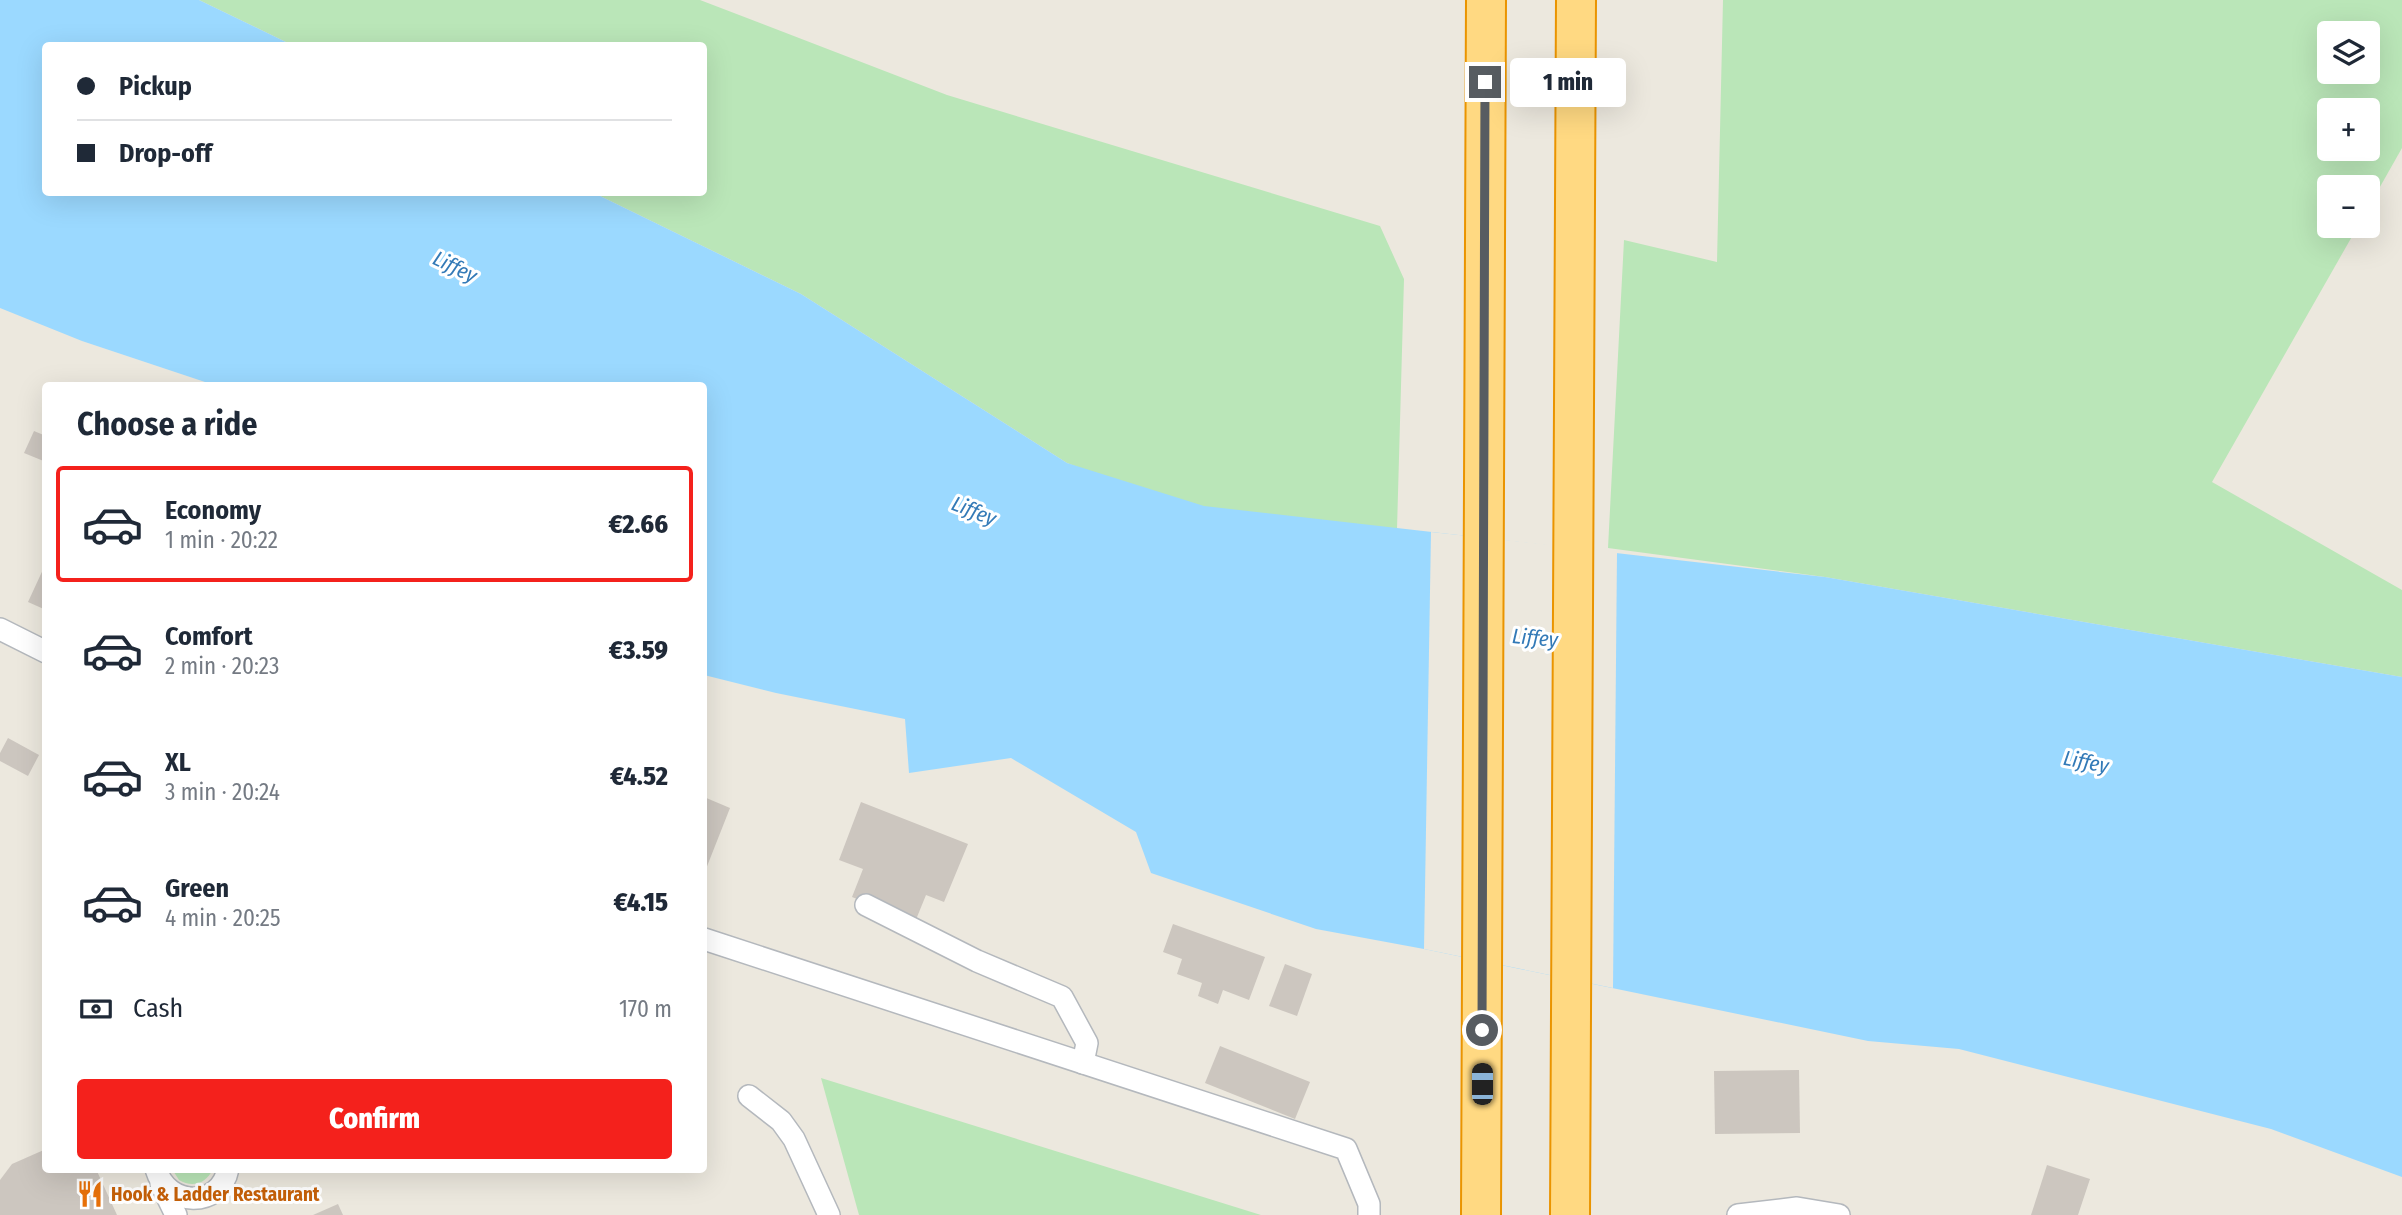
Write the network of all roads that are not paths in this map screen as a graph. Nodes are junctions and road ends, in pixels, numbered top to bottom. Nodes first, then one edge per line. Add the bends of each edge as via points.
1 (1486, 0) edge
2 (1576, 0) edge
3 (0, 629) edge
4 (42, 650) edge
5 (866, 905) dead end
6 (707, 940) edge
7 (1083, 1063) junction
8 (749, 1096) dead end
9 (226, 1173) edge
10 (157, 1174) edge
11 (176, 1215) edge
12 (829, 1215) edge
13 (1368, 1215) edge
14 (1481, 1215) edge
15 (1570, 1215) edge
16 (1738, 1215) edge
17 (1839, 1215) edge

1 - 14 highway
2 - 15 highway
3 - 4 lane
5 - 7 lane via 977,961 1062,997 1087,1043
6 - 7 lane
7 - 13 lane via 1346,1149 1369,1204
8 - 12 lane via 771,1111 794,1139
9 - 10 lane via 211,1194 187,1199 166,1188
10 - 11 lane
16 - 17 lane via 1797,1208

